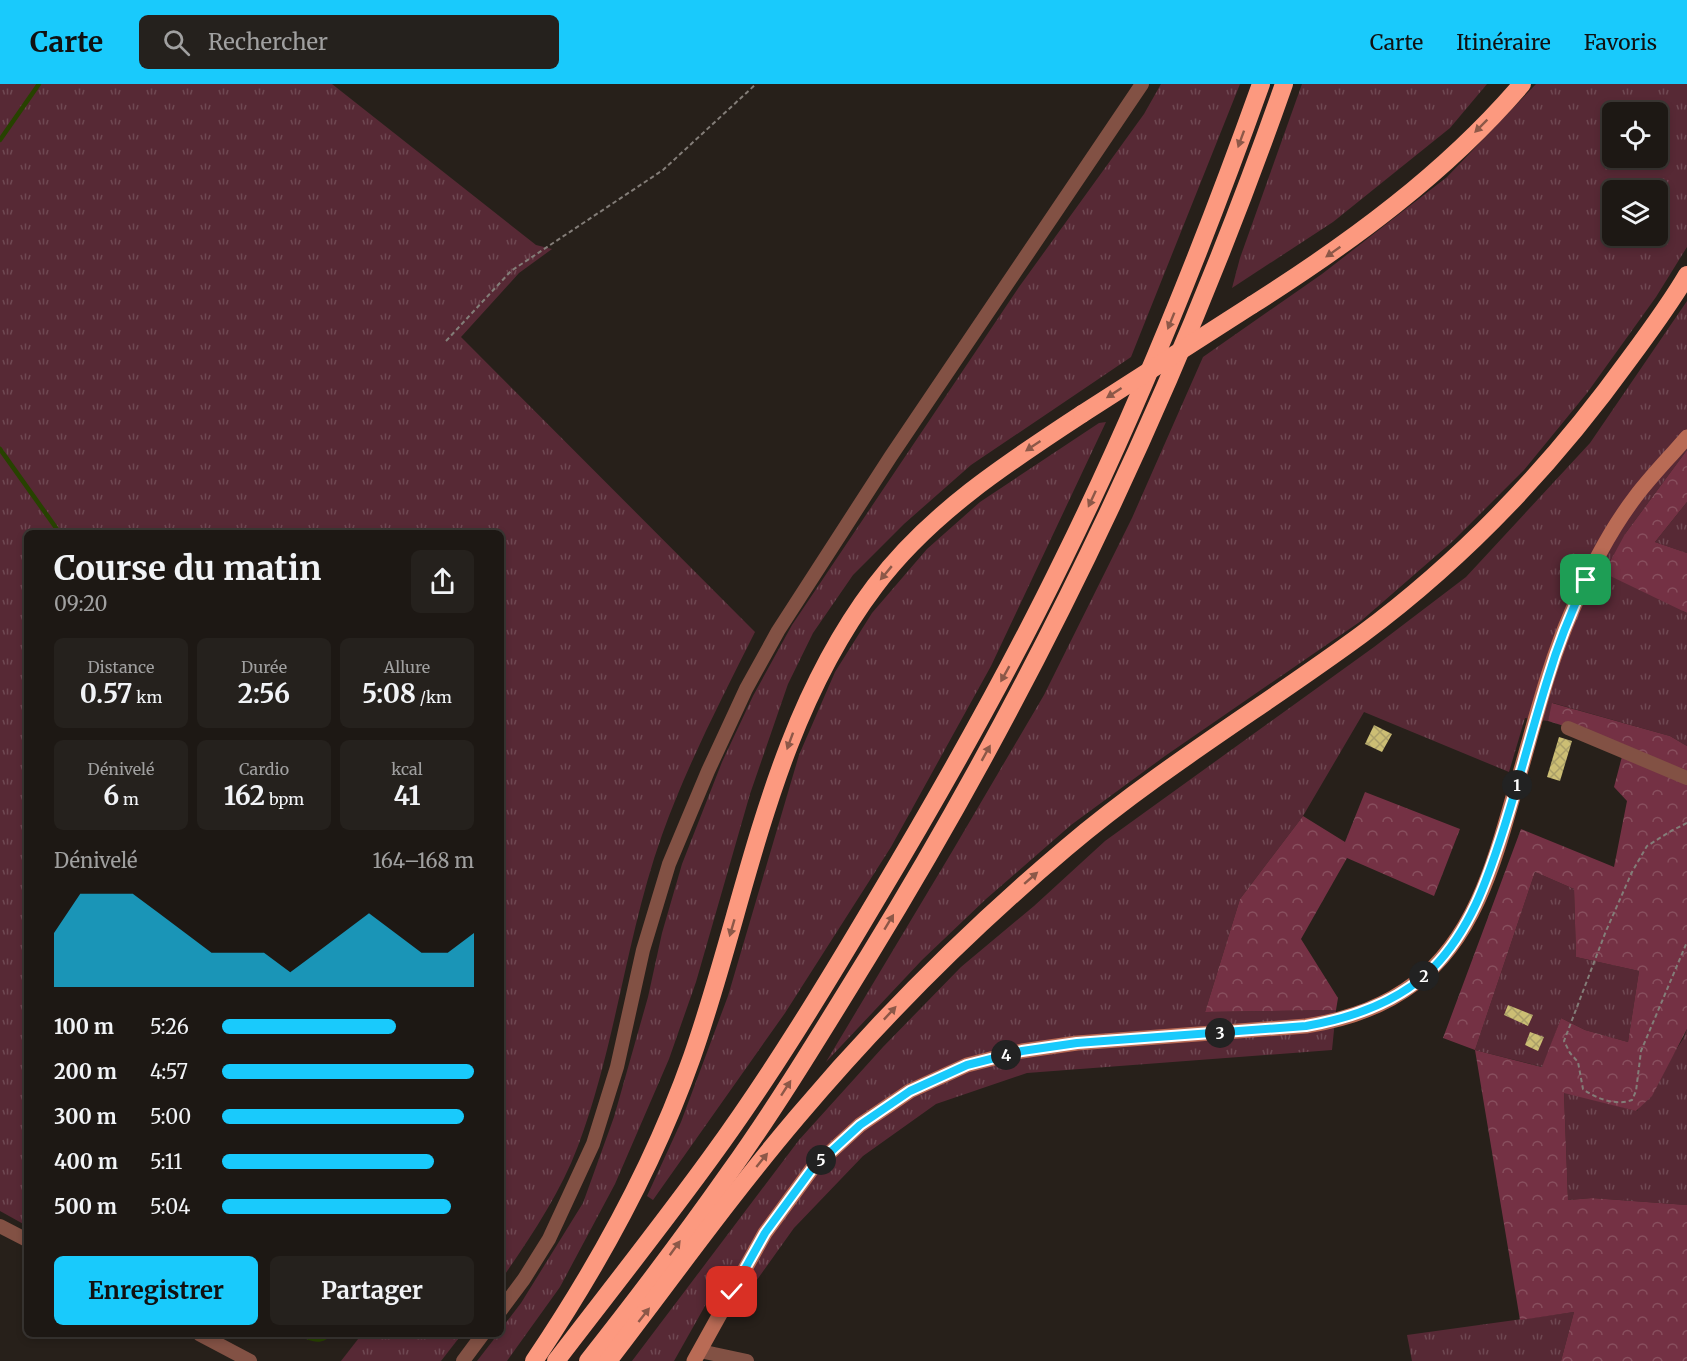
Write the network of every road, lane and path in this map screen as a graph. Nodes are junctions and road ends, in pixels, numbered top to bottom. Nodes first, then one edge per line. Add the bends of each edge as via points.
1 (756, 84) edge
2 (1142, 84) edge
3 (1261, 84) edge
4 (1284, 84) edge
5 (1522, 84) edge
6 (1687, 275) edge
7 (446, 341) dead end
8 (1687, 437) edge
9 (1568, 728) dead end
10 (1687, 778) edge
11 (1687, 823) edge
12 (1687, 942) edge
13 (0, 1226) edge
14 (24, 1238) edge
15 (504, 1306) edge
16 (206, 1337) edge
17 (481, 1337) edge
18 (697, 1356) edge
19 (250, 1361) edge
20 (463, 1361) edge
21 (534, 1361) edge
22 (556, 1361) edge
23 (588, 1361) edge
24 (608, 1361) edge
25 (747, 1361) edge

1 - 7 path via 663,170 511,271
2 - 15 street via 891,456 777,631 746,689 669,864 593,1144 549,1239
3 -> 22 highway via 1164,337 1074,537 1007,671 905,852 774,1064 713,1155
23 -> 4 highway via 677,1245 786,1089 927,861 1020,692 1116,499 1172,373
5 -> 21 highway, bridge via 1465,142 1377,220 996,472 918,538 877,583 829,654 798,720 778,773 702,1025 662,1133 608,1243
24 -> 6 highway via 796,1118 933,969 1024,884 1114,808 1365,632 1461,551 1508,505 1601,399
8 - 18 street via 1636,496 1586,580 1551,667 1509,814 1480,897 1457,938 1416,983 1352,1016 1329,1022 1022,1051 967,1065 910,1091 860,1125 812,1169 765,1233
9 - 10 street
11 - 12 path via 1647,846 1632,872 1564,1041 1578,1062 1583,1089 1592,1095 1623,1103 1632,1100 1641,1051
13 - 14 street
16 - 19 street
17 - 20 street
18 - 25 street

